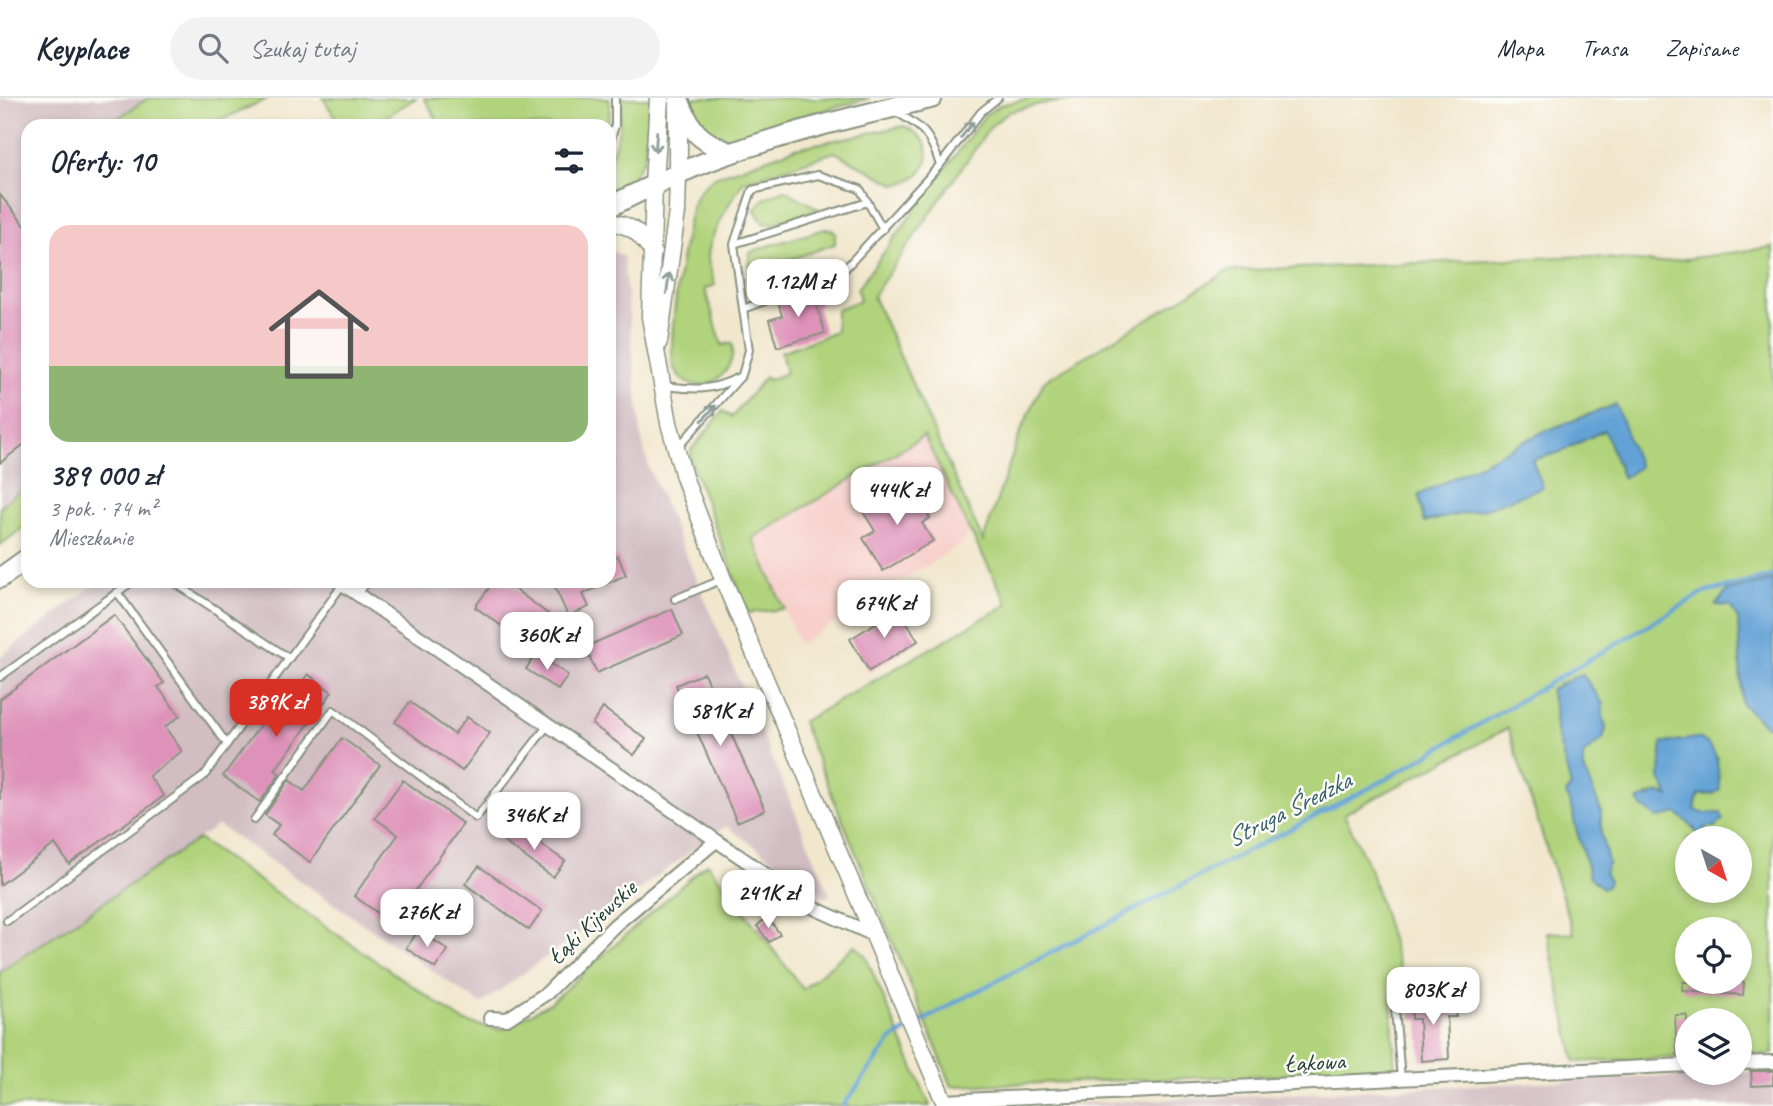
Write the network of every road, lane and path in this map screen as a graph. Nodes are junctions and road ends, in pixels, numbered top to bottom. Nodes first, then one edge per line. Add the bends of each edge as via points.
1 (615, 98) edge
2 (659, 98) edge
3 (678, 98) edge
4 (932, 98) edge
5 (998, 98) edge
6 (889, 108) junction
7 (615, 119) edge
8 (731, 153) junction
9 (940, 164) junction
10 (678, 174) junction
11 (654, 185) junction
12 (868, 202) junction
13 (616, 204) edge
14 (616, 223) edge
15 (883, 229) junction
16 (734, 244) junction
17 (653, 252) junction
18 (743, 309) junction
19 (657, 359) junction
20 (742, 375) junction
21 (662, 386) junction
22 (676, 450) junction
23 (21, 563) edge
24 (0, 578) edge
25 (723, 579) junction
26 (122, 588) edge
27 (183, 588) edge
28 (337, 588) edge
29 (348, 588) edge
30 (363, 588) edge
31 (117, 592) junction
32 (358, 594) junction
33 (675, 599) dead end
34 (289, 658) junction
35 (0, 677) edge
36 (548, 725) junction
37 (227, 744) junction
38 (254, 820) dead end
39 (716, 841) junction
40 (7, 921) dead end
41 (874, 935) junction
42 (1403, 975) dead end
43 (490, 1018) dead end
44 (1773, 1062) edge
45 (1752, 1063) edge
46 (1675, 1066) edge
47 (1401, 1079) junction
48 (945, 1104) edge

1 - 7 lane
2 -> 11 main road
3 - 8 highway via 689,125 709,144
3 - 10 main road
4 - 6 highway
9 -> 5 lane via 981,112
6 - 8 highway
6 - 9 lane via 932,139
8 - 10 highway
9 - 15 lane
10 - 11 highway
19 -> 10 street
11 - 13 highway
11 - 17 street
12 - 15 lane
12 - 16 lane
12 - 16 lane via 860,189 818,175 752,190
14 - 17 street via 629,225
15 - 18 lane via 842,272
16 - 18 lane
17 - 19 street via 650,317
18 - 20 lane via 749,349
19 - 21 street
20 - 21 lane via 705,390
22 -> 20 lane
21 - 22 street
22 - 25 street
23 - 24 highway
25 - 33 lane
25 - 41 street
26 - 31 lane
27 - 34 lane
28 - 34 lane
29 - 32 street
30 - 32 lane
31 - 35 lane
31 - 37 lane
32 - 36 street
34 - 37 lane
36 - 38 lane via 476,818 333,710
36 - 39 street
37 - 40 lane via 204,776
39 - 41 street via 816,909
39 - 43 street, Łąki Kijewskie via 615,925 547,993 507,1019
41 - 48 street
42 - 47 lane via 1394,997
44 - 45 street
46 - 47 street, Łąkowa
47 - 48 street, Łąkowa

